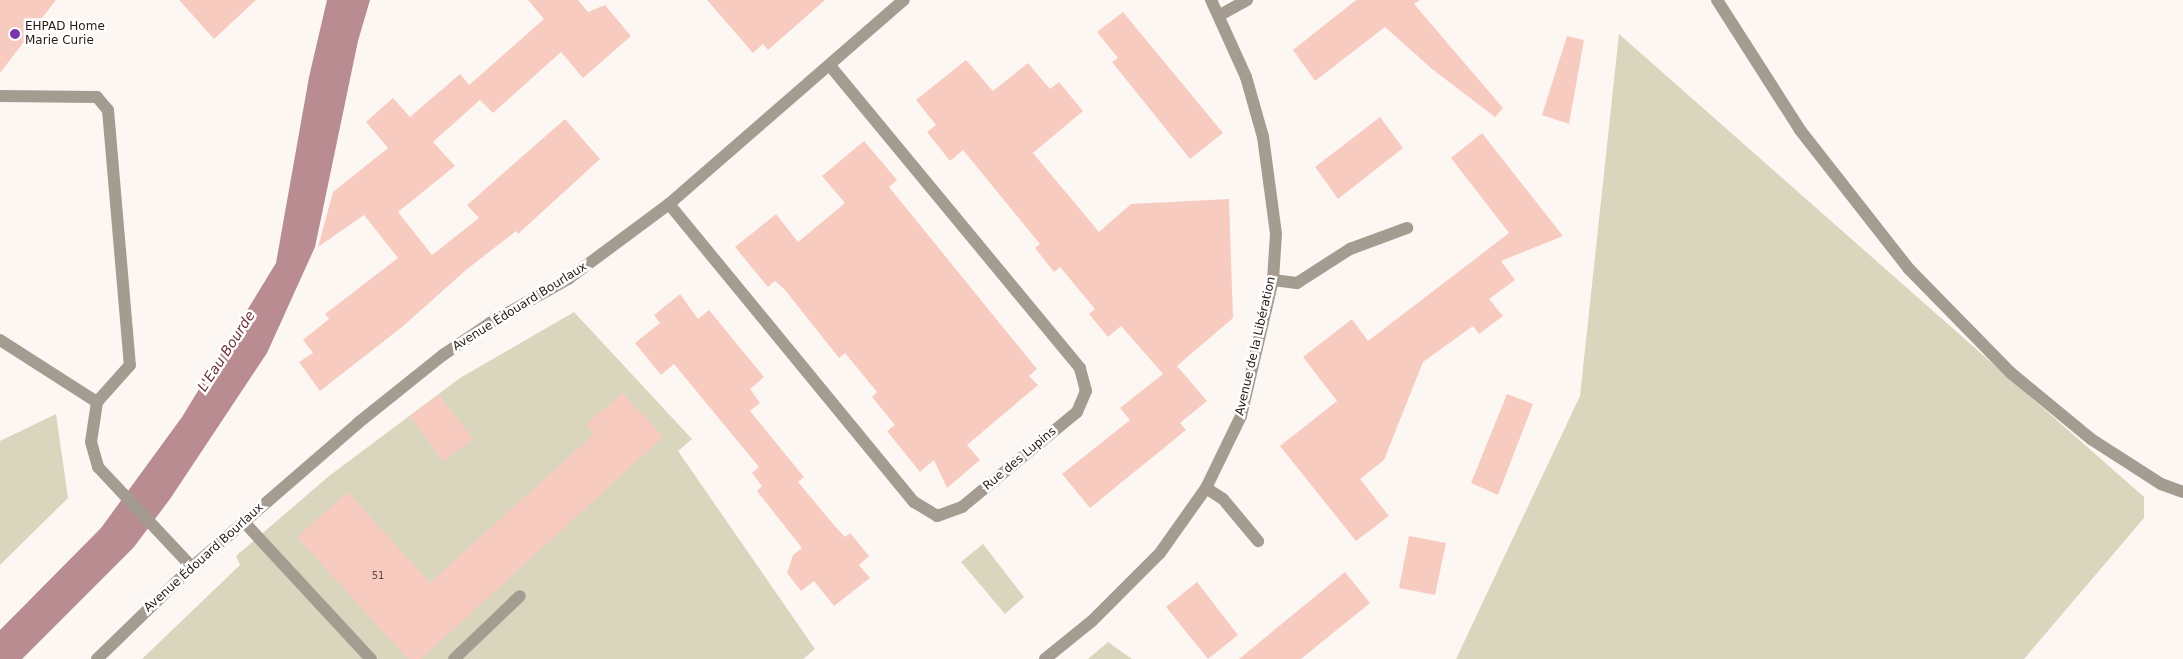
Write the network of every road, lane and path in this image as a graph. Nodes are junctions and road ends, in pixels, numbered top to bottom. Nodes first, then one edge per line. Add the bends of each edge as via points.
1 (904, 0) edge
2 (1211, 0) edge
3 (1247, 0) edge
4 (1717, 0) edge
5 (1220, 15) junction
6 (829, 65) junction
7 (0, 96) edge
8 (669, 204) junction
9 (1407, 228) dead end
10 (1273, 280) junction
11 (0, 340) edge
12 (97, 402) junction
13 (1206, 488) junction
14 (2183, 492) edge
15 (244, 522) junction
16 (1258, 542) dead end
17 (192, 567) junction
18 (520, 596) dead end
19 (96, 659) edge
20 (371, 659) edge
21 (454, 659) edge
22 (1045, 659) edge

1 - 6 street, Avenue Édouard Bourlaux
2 - 5 street, Avenue de la Libération
3 - 5 street
4 - 14 street via 1800,130 1909,269 2011,373 2084,433 2161,484
5 - 10 street, Avenue de la Libération via 1246,77 1263,137 1276,234
6 - 8 street, Avenue Édouard Bourlaux
6 - 8 street, Rue des Lupins via 1080,368 1086,391 1077,412 962,507 937,516 914,502
7 - 12 street via 97,98 108,110 130,365
8 - 15 street, Avenue Édouard Bourlaux via 568,279 490,323 443,355 358,423
9 - 10 street via 1350,249 1297,283
10 - 13 street, Avenue de la Libération via 1241,416
11 - 12 street
12 - 17 street via 91,442 98,467
13 - 16 street via 1223,499
13 - 22 street, Avenue de la Libération via 1160,553 1092,621
15 - 17 street, Avenue Édouard Bourlaux
15 - 20 street
17 - 19 street, Avenue Édouard Bourlaux
18 - 21 street

